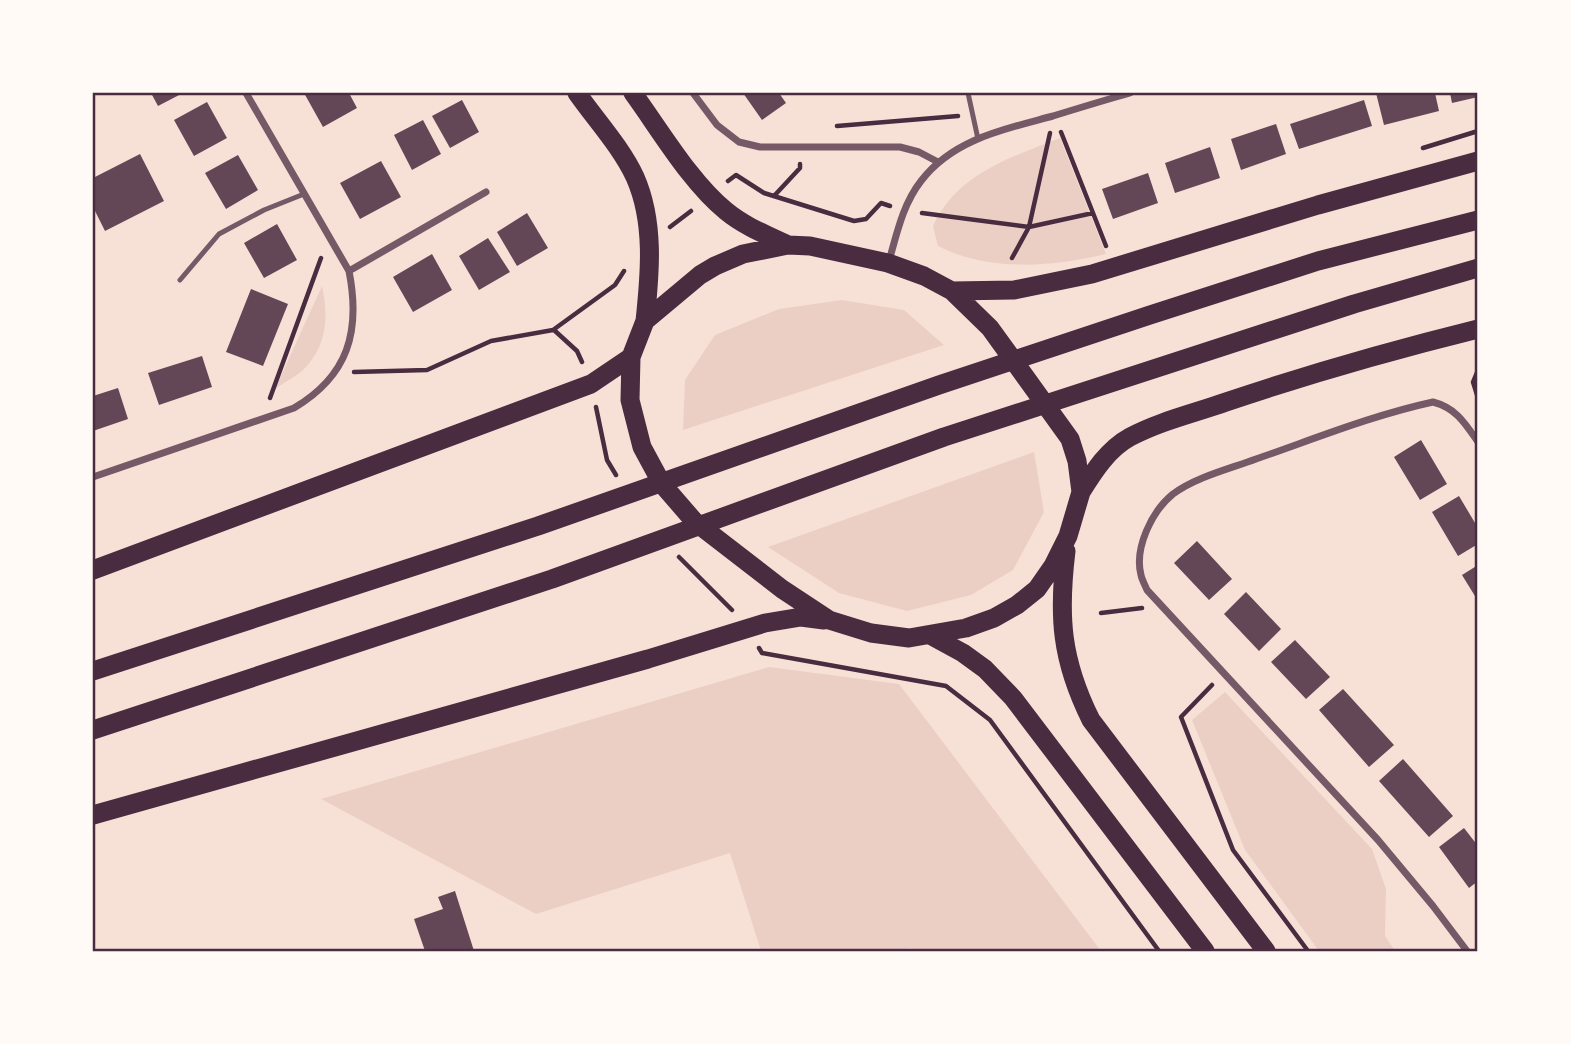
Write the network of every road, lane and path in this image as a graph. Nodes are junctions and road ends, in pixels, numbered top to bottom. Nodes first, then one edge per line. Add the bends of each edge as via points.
1 (246, 93) edge
2 (577, 93) edge
3 (633, 93) edge
4 (693, 93) edge
5 (968, 93) edge
6 (1130, 93) edge
7 (1054, 115) junction
8 (978, 139) junction
9 (1478, 161) edge
10 (938, 162) junction
11 (800, 168) dead end
12 (486, 192) dead end
13 (304, 194) junction
14 (774, 196) dead end
15 (904, 210) junction
16 (1093, 214) junction
17 (1478, 220) edge
18 (1029, 227) junction
19 (329, 238) junction
20 (788, 245) junction
21 (1107, 248) dead end
22 (1012, 258) dead end
23 (888, 263) junction
24 (1478, 268) edge
25 (349, 271) junction
26 (180, 280) dead end
27 (951, 291) junction
28 (645, 321) junction
29 (1478, 329) edge
30 (553, 330) dead end
31 (631, 357) junction
32 (1478, 370) edge
33 (591, 384) junction
34 (1478, 398) edge
35 (261, 420) junction
36 (1478, 442) edge
37 (93, 477) edge
38 (621, 484) dead end
39 (1081, 492) junction
40 (1068, 536) junction
41 (678, 556) dead end
42 (93, 570) edge
43 (1161, 606) junction
44 (1101, 613) dead end
45 (829, 620) junction
46 (747, 628) junction
47 (930, 635) junction
48 (93, 671) edge
49 (1223, 673) junction
50 (93, 730) edge
51 (93, 815) edge
52 (1159, 951) edge
53 (1205, 951) edge
54 (1266, 951) edge
55 (1308, 951) edge
56 (1467, 951) edge

1 - 13 street
2 - 28 highway via 635,178 646,213
3 - 20 highway via 709,196 747,225
4 - 10 street via 717,125 738,142 760,147 900,147
5 - 8 lane
6 - 7 street
7 - 8 street
7 - 16 path
7 - 18 path
8 - 10 street
9 - 27 highway via 1079,277 1014,290
10 - 15 street
11 - 14 path
12 - 25 street
13 - 19 street
13 - 26 lane via 219,234
15 - 18 path
15 - 23 street
16 - 18 path
16 - 21 path
17 - 48 highway via 1318,261 1150,315 538,526
18 - 22 path
19 - 25 street
19 - 35 path
20 - 23 highway
20 - 28 highway via 743,254 715,266
23 - 27 highway
24 - 50 highway via 944,437 552,579
25 - 35 street via 354,295 349,344 336,373 315,396
27 - 39 highway via 990,328 1070,439
28 - 31 highway
29 - 39 highway via 1269,388 1129,438 1096,467
30 - 33 path via 577,351
31 - 33 highway
31 - 45 highway via 633,411 642,447 662,485 694,521
32 - 34 path via 1473,382
33 - 38 path via 607,460
33 - 42 highway
35 - 37 street
36 - 43 street via 1460,415 1433,402 1195,482 1173,494 1156,513 1144,538 1140,576
39 - 40 highway
40 - 47 highway via 1037,589 1017,606 975,625
40 - 54 highway via 1061,617 1077,691 1121,763
41 - 46 path
43 - 44 path
43 - 49 street
45 - 46 highway via 801,617
45 - 47 highway via 871,633 909,638
46 - 51 highway
46 - 52 path via 762,653 946,686 990,720
47 - 53 highway via 985,669 1013,698
49 - 55 path via 1181,717 1233,850
49 - 56 street via 1378,840

